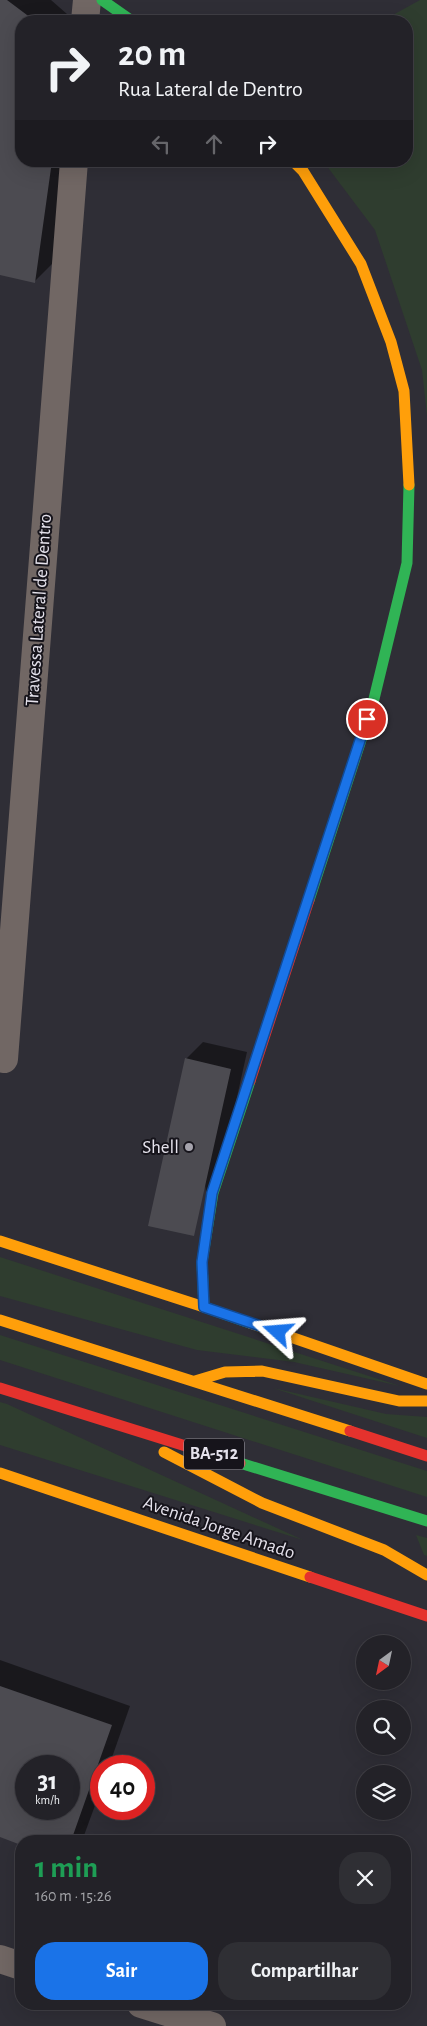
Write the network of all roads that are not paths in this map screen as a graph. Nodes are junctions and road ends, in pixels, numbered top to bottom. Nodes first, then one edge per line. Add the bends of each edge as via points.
1 (87, 0) edge
2 (102, 0) edge
3 (86, 15) edge
4 (123, 15) edge
5 (74, 167) edge
6 (299, 167) edge
7 (4, 1058) dead end
8 (0, 1241) edge
9 (204, 1307) junction
10 (0, 1320) edge
11 (195, 1381) junction
12 (427, 1384) edge
13 (0, 1388) edge
14 (427, 1401) edge
15 (96, 1418) junction
16 (427, 1456) edge
17 (0, 1473) edge
18 (427, 1521) edge
19 (427, 1576) edge
20 (427, 1616) edge
21 (0, 1959) edge
22 (15, 1964) edge
23 (160, 2010) edge
24 (212, 2026) edge

1 - 3 street
2 - 4 main road
5 - 7 street, Travessa Lateral de Dentro
6 - 9 main road via 361,264 391,342 404,391 410,506 407,563 373,703 212,1193 202,1262
8 - 9 main road
9 - 12 main road
10 - 11 main road
11 - 14 main road via 225,1372 262,1371 399,1401
11 - 16 main road
13 - 15 main road, BA-512
15 - 18 main road, BA-512
15 - 19 main road via 262,1503 384,1550
17 - 20 main road, Avenida Jorge Amado
21 - 22 street
23 - 24 street

